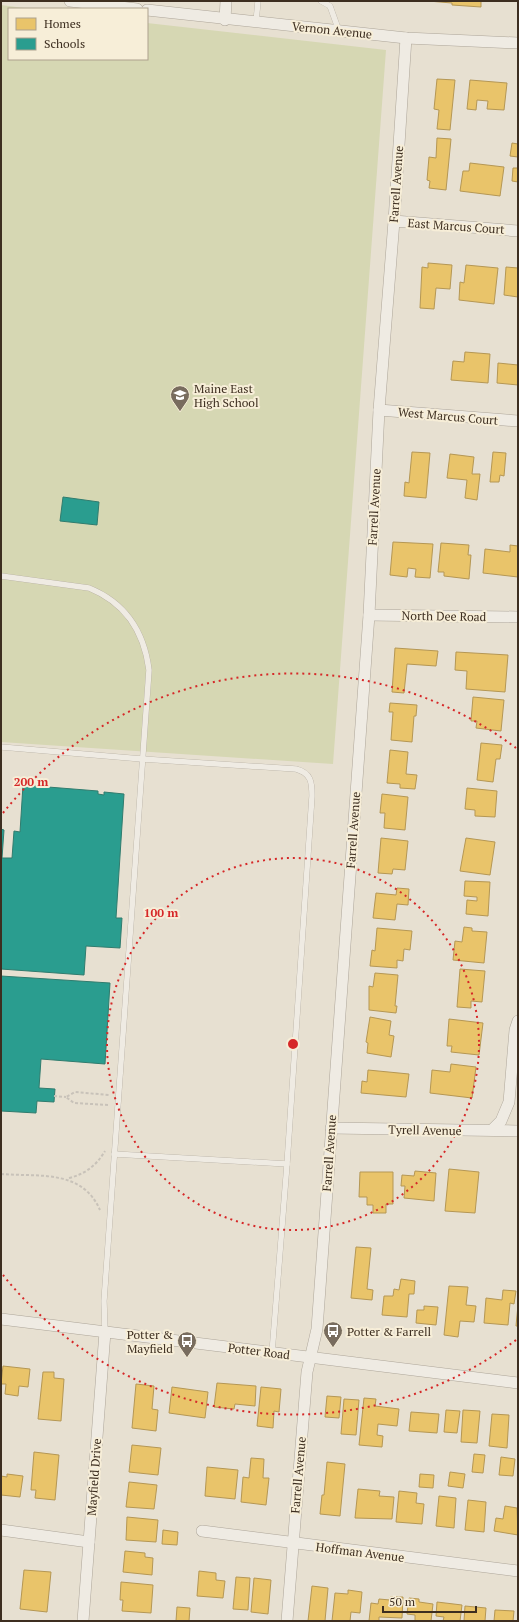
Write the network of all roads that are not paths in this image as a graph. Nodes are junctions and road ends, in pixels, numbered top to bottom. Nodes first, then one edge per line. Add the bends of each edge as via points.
1 (70, 1) edge
2 (226, 1) edge
3 (258, 1) edge
4 (321, 1) edge
5 (129, 8) edge
6 (148, 10) edge
7 (225, 20) junction
8 (256, 23) junction
9 (339, 31) junction
10 (406, 38) junction
11 (518, 43) edge
12 (394, 221) junction
13 (518, 230) edge
14 (379, 410) junction
15 (518, 421) edge
16 (1, 576) edge
17 (369, 615) junction
18 (518, 617) edge
19 (1, 747) edge
20 (142, 760) junction
21 (518, 1021) edge
22 (331, 1128) junction
23 (492, 1130) junction
24 (518, 1131) edge
25 (114, 1154) junction
26 (287, 1164) junction
27 (1, 1319) edge
28 (104, 1332) junction
29 (272, 1353) junction
30 (310, 1358) junction
31 (518, 1383) edge
32 (1, 1530) edge
33 (202, 1531) dead end
34 (89, 1542) junction
35 (292, 1543) junction
36 (518, 1571) edge
37 (83, 1621) edge
38 (287, 1621) edge

1 - 5 street
2 - 7 street
3 - 8 lane
4 - 9 lane via 330,6
6 - 7 street, Vernon Avenue
7 - 8 street, Vernon Avenue
8 - 9 street, Vernon Avenue
9 - 10 street, Vernon Avenue
10 - 11 street, Vernon Avenue
10 - 12 street, Farrell Avenue
12 - 13 street, East Marcus Court
12 - 14 street, Farrell Avenue
14 - 15 street, West Marcus Court
14 - 17 street, Farrell Avenue
16 - 20 lane via 89,588 114,600 134,622 142,638 149,670
17 - 18 street, North Dee Road
17 - 22 street, Farrell Avenue
19 - 20 lane
20 - 25 lane
20 - 26 lane via 296,769 310,776 312,796
21 - 23 street via 509,1102 501,1121
22 - 23 street, Tyrell Avenue
22 - 30 street, Farrell Avenue via 317,1329
23 - 24 street, Tyrell Avenue
25 - 26 lane
25 - 28 lane
26 - 29 lane
27 - 28 street, Potter Road
28 - 29 street, Potter Road
28 - 34 street, Mayfield Drive
29 - 30 street, Potter Road
30 - 31 street, Potter Road
30 - 35 street, Farrell Avenue
32 - 34 street
33 - 35 street, Hoffman Avenue
34 - 37 street, Mayfield Drive
35 - 36 street, Hoffman Avenue
35 - 38 street, Farrell Avenue

